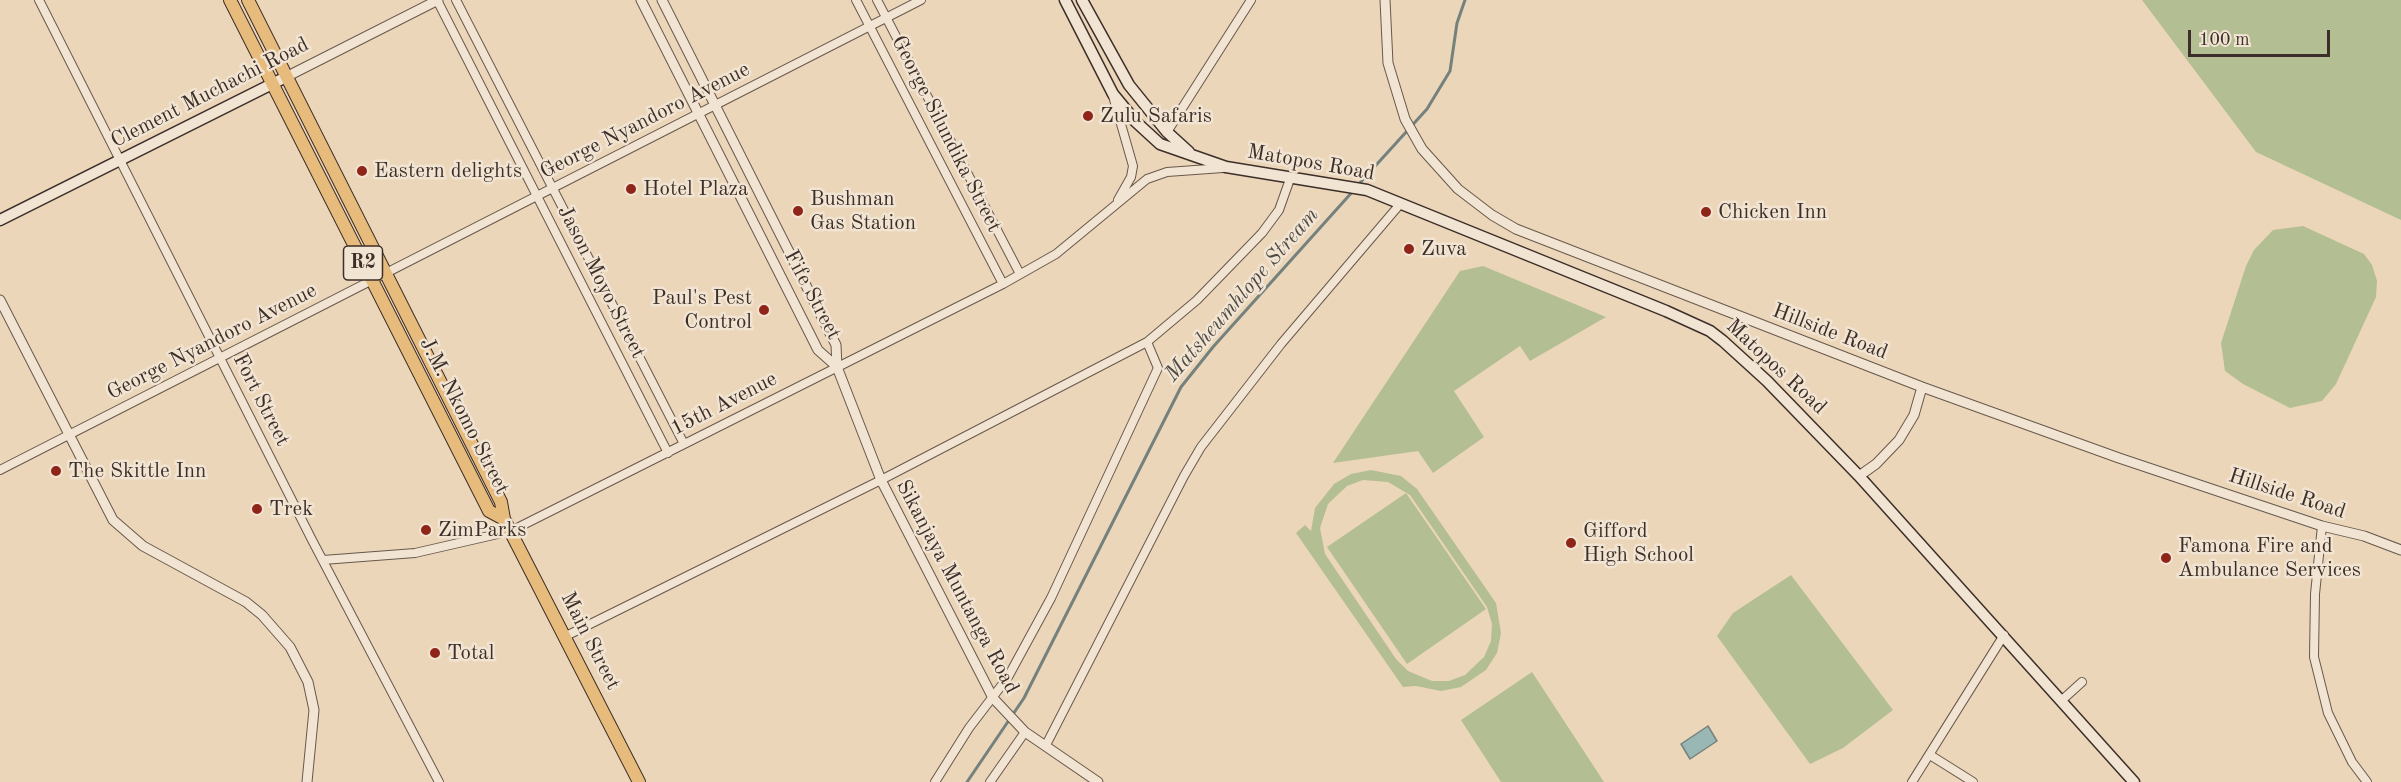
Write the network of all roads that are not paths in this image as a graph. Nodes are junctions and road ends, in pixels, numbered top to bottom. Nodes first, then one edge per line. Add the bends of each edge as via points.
1 (39, 0) edge
2 (230, 0) edge
3 (248, 0) edge
4 (438, 0) edge
5 (456, 0) edge
6 (641, 0) edge
7 (662, 0) edge
8 (856, 0) edge
9 (877, 0) edge
10 (921, 0) edge
11 (1065, 0) edge
12 (1082, 0) edge
13 (1251, 0) edge
14 (1385, 0) edge
15 (886, 18) junction
16 (870, 26) junction
17 (286, 77) junction
18 (272, 84) junction
19 (1113, 93) junction
20 (716, 105) junction
21 (699, 113) junction
22 (1167, 132) junction
23 (1196, 159) junction
24 (120, 160) junction
25 (1226, 167) junction
26 (1290, 179) junction
27 (552, 188) junction
28 (537, 196) junction
29 (1401, 203) junction
30 (1114, 207) junction
31 (0, 219) edge
32 (386, 273) junction
33 (1020, 274) junction
34 (372, 280) junction
35 (1003, 284) junction
36 (0, 300) edge
37 (1147, 342) junction
38 (220, 358) junction
39 (837, 368) junction
40 (1922, 387) junction
41 (69, 435) junction
42 (684, 444) junction
43 (668, 453) junction
44 (0, 470) edge
45 (1859, 476) junction
46 (881, 480) junction
47 (504, 519) junction
48 (2322, 526) junction
49 (511, 531) junction
50 (2401, 550) edge
51 (323, 560) junction
52 (2004, 635) junction
53 (566, 636) junction
54 (2082, 682) dead end
55 (2061, 700) junction
56 (996, 702) junction
57 (1022, 729) junction
58 (1046, 745) junction
59 (1930, 755) junction
60 (307, 782) edge
61 (439, 782) edge
62 (639, 782) edge
63 (935, 782) edge
64 (990, 782) edge
65 (1098, 782) edge
66 (1912, 782) edge
67 (1973, 782) edge
68 (2134, 782) edge
69 (2367, 782) edge

1 - 24 street, Fort Street
2 - 18 highway, J.M. Nkomo Street / R2
3 - 17 highway, J.M. Nkomo Street / R2
4 - 17 street, Clement Muchachi Road
4 - 28 street, Jason Moyo Street
5 - 27 street, Jason Moyo Street
6 - 21 street, Fife Street
7 - 20 street, Fife Street
8 - 16 street, George Silundika Street
9 - 15 street, George Silundika Street
10 - 15 street, George Nyandoro Avenue
11 - 19 main road, Matopos Road
12 - 22 main road via 1129,85
13 - 22 street
14 - 40 street, Hillside Road via 1388,63 1405,119 1422,149 1458,189 1492,215 1516,229
15 - 16 street, George Nyandoro Avenue
15 - 33 street, George Silundika Street
16 - 20 street, George Nyandoro Avenue
16 - 35 street, George Silundika Street
17 - 18 main road, Clement Muchachi Road
17 - 32 highway, J.M. Nkomo Street / R2
18 - 24 main road, Clement Muchachi Road
18 - 34 highway, J.M. Nkomo Street / R2
19 - 23 main road, Matopos Road via 1160,144
19 - 30 street, 15th Avenue via 1133,166
20 - 21 street, George Nyandoro Avenue
20 - 39 street, Fife Street via 836,345
21 - 27 street, George Nyandoro Avenue
21 - 39 street, Fife Street via 818,350
22 - 23 main road
23 - 25 main road, Matopos Road
24 - 31 main road, Clement Muchachi Road
24 - 38 street, Fort Street
25 - 26 main road, Matopos Road
25 - 30 street, 15th Avenue via 1167,172 1147,179
26 - 29 main road, Matopos Road via 1345,185
26 - 37 street via 1279,210 1262,233 1197,300
27 - 28 street, George Nyandoro Avenue
27 - 42 street, Jason Moyo Street
28 - 32 street, George Nyandoro Avenue
28 - 43 street, Jason Moyo Street
29 - 45 main road, Matopos Road via 1710,331 1753,367
29 - 58 street via 1281,344 1201,447
30 - 33 street, 15th Avenue via 1056,254
32 - 34 street, George Nyandoro Avenue
32 - 47 highway, J.M. Nkomo Street / R2 via 501,502
33 - 35 street, 15th Avenue
34 - 38 street, George Nyandoro Avenue
34 - 47 highway, J.M. Nkomo Street / R2 via 489,511
35 - 39 street, 15th Avenue
36 - 41 street
37 - 46 street
37 - 56 street via 1158,368 1051,598
38 - 41 street, George Nyandoro Avenue
38 - 51 street, Fort Street
39 - 42 street, 15th Avenue
39 - 46 street, Sikanjaya Muntanga Road
40 - 45 street via 1914,415 1899,440
40 - 48 street, Hillside Road
41 - 44 street, George Nyandoro Avenue
41 - 60 street via 104,504 127,534 246,602 290,647 308,682 314,710
42 - 43 street, 15th Avenue
43 - 49 street, 15th Avenue
45 - 52 main road, Matopos Road
46 - 53 street
46 - 56 street, Sikanjaya Muntanga Road
47 - 49 highway, Main Street / R2
48 - 50 street, Hillside Road
48 - 69 street via 2314,657 2328,713 2352,762
49 - 51 street, 15th Avenue via 415,553
49 - 53 highway, Main Street / R2
51 - 61 street, Fort Street
52 - 55 main road, Matopos Road
52 - 59 street
53 - 62 highway, Main Street / R2
54 - 55 street
55 - 68 main road, Matopos Road
56 - 57 street, Sikanjaya Muntanga Road
56 - 63 street via 969,728
57 - 58 street, Sikanjaya Muntanga Road
57 - 64 street
58 - 65 street, Sikanjaya Muntanga Road
59 - 66 street
59 - 67 street

